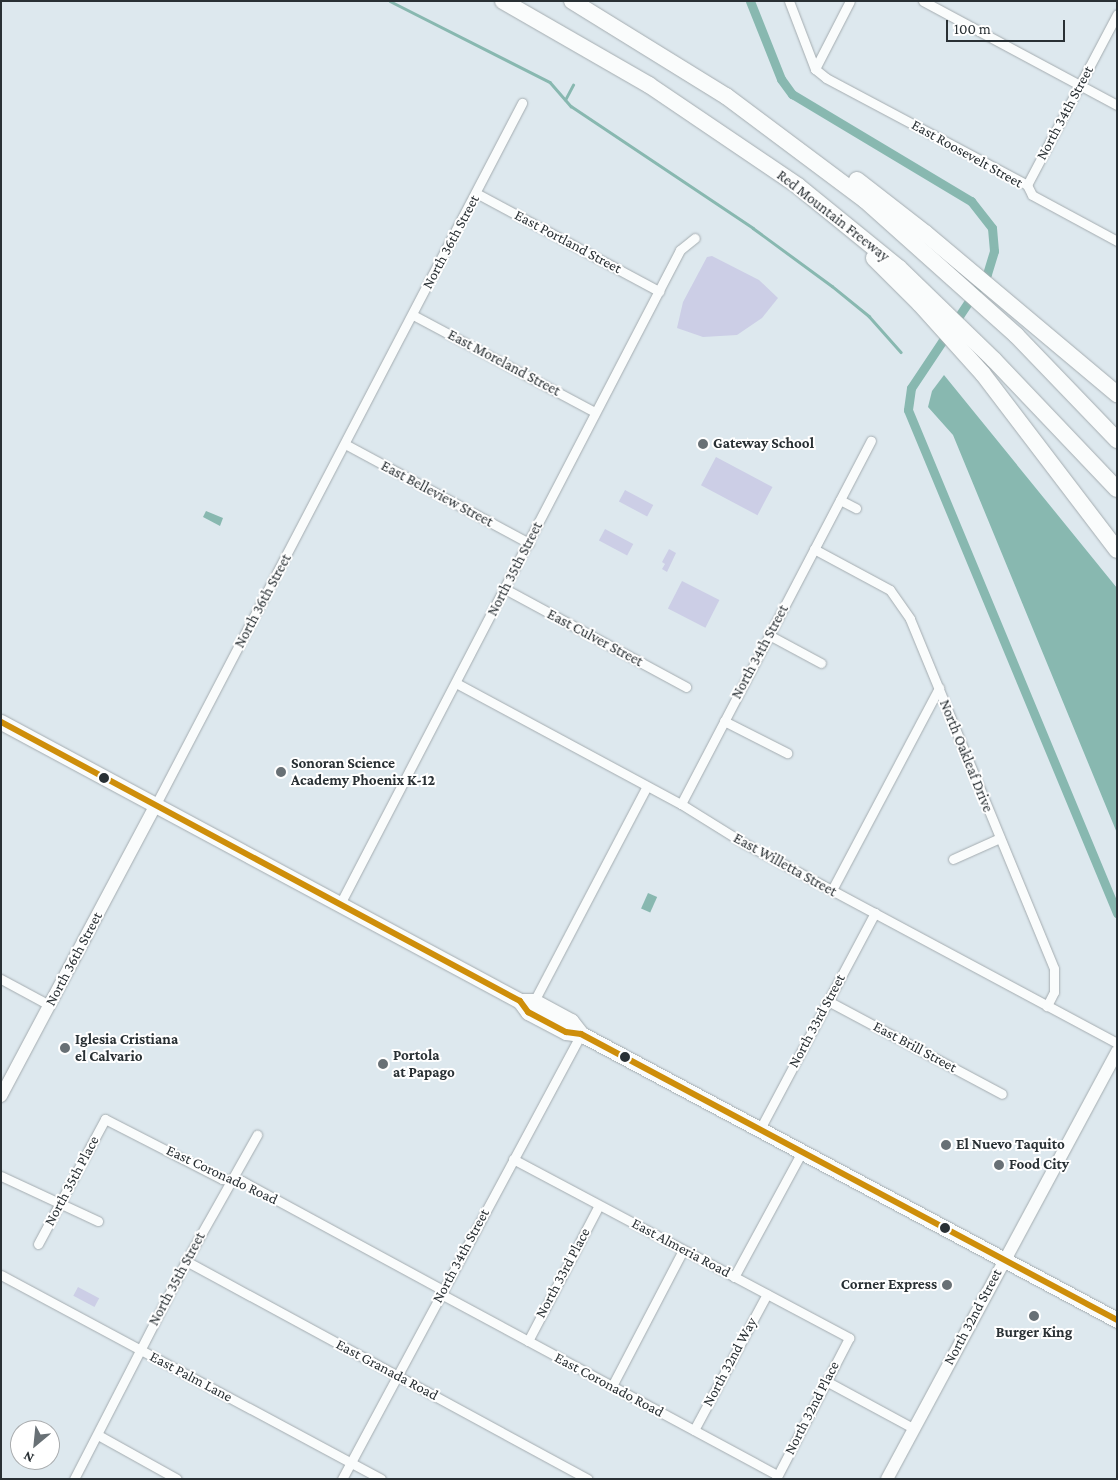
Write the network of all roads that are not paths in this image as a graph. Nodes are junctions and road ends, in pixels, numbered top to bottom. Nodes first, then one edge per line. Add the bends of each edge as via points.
1 (503, 1) edge
2 (572, 1) edge
3 (789, 1) edge
4 (850, 1) edge
5 (923, 1) edge
6 (1117, 14) edge
7 (814, 69) junction
8 (1080, 84) junction
9 (522, 103) dead end
10 (1117, 104) edge
11 (1026, 185) junction
12 (476, 193) junction
13 (695, 238) dead end
14 (1117, 241) edge
15 (948, 262) junction
16 (659, 291) junction
17 (923, 299) junction
18 (413, 314) junction
19 (1117, 394) edge
20 (595, 412) junction
21 (1117, 440) edge
22 (871, 441) dead end
23 (345, 444) junction
24 (1117, 489) edge
25 (840, 500) junction
26 (856, 508) dead end
27 (529, 543) junction
28 (814, 549) junction
29 (1117, 550) edge
30 (504, 590) junction
31 (769, 635) junction
32 (821, 663) dead end
33 (456, 682) junction
34 (686, 687) dead end
35 (939, 688) junction
36 (724, 721) junction
37 (1, 722) edge
38 (787, 753) dead end
39 (647, 786) junction
40 (156, 804) junction
41 (681, 804) junction
42 (1000, 838) junction
43 (953, 859) dead end
44 (832, 890) junction
45 (340, 904) junction
46 (875, 913) junction
47 (1, 979) edge
48 (828, 1001) junction
49 (50, 1005) junction
50 (527, 1005) junction
51 (1047, 1006) junction
52 (581, 1034) junction
53 (1117, 1043) edge
54 (1117, 1051) edge
55 (1002, 1094) dead end
56 (1, 1096) edge
57 (105, 1119) joint
58 (760, 1129) junction
59 (257, 1136) dead end
60 (802, 1152) junction
61 (513, 1159) junction
62 (1, 1176) edge
63 (232, 1180) junction
64 (59, 1204) junction
65 (599, 1205) junction
66 (98, 1221) dead end
67 (38, 1244) dead end
68 (683, 1250) junction
69 (1004, 1259) junction
70 (186, 1261) junction
71 (1, 1275) edge
72 (734, 1277) junction
73 (442, 1292) junction
74 (767, 1294) junction
75 (1117, 1320) edge
76 (848, 1338) joint
77 (528, 1341) junction
78 (141, 1350) junction
79 (397, 1375) junction
80 (826, 1381) junction
81 (612, 1386) junction
82 (913, 1428) junction
83 (694, 1430) junction
84 (98, 1435) junction
85 (351, 1462) junction
86 (776, 1477) edge
87 (74, 1479) edge
88 (177, 1479) edge
89 (342, 1479) edge
90 (381, 1479) edge
91 (588, 1479) edge
92 (887, 1479) edge

1 - 17 highway via 624,69 750,153
2 - 15 highway, Red Mountain Freeway via 677,64 748,112
3 - 7 street
4 - 7 street
5 - 8 street
6 - 8 street, North 34th Street
7 - 11 street, East Roosevelt Street
8 - 10 street
8 - 11 street, North 34th Street
9 - 12 street, North 36th Street
11 - 14 street, East Roosevelt Street via 1032,195
12 - 16 street, East Portland Street
12 - 18 street, North 36th Street
13 - 16 street, North 35th Street via 680,250
15 - 19 highway via 1027,317
15 - 21 highway, Red Mountain Freeway
16 - 20 street, North 35th Street
17 - 24 highway via 994,360
17 - 29 highway
18 - 20 street, East Moreland Street
18 - 23 street, North 36th Street
20 - 27 street, North 35th Street
22 - 25 street, North 34th Street
23 - 27 street, East Belleview Street
23 - 40 street, North 36th Street
25 - 26 street
25 - 28 street, North 34th Street
27 - 30 street, North 35th Street
28 - 31 street, North 34th Street
28 - 35 street, North Oakleaf Drive via 890,590 910,618
30 - 33 street, North 35th Street
30 - 34 street, East Culver Street
31 - 32 street
31 - 36 street, North 34th Street
33 - 39 street, East Willetta Street
33 - 45 street, North 35th Street
35 - 42 street, North Oakleaf Drive
35 - 44 street
36 - 38 street
36 - 41 street, North 34th Street
37 - 40 main road
39 - 41 street, East Willetta Street
39 - 50 street
40 - 45 main road
40 - 49 main road, North 36th Street
41 - 44 street, East Willetta Street
42 - 43 street
42 - 51 street, North Oakleaf Drive via 1054,969 1054,992
44 - 46 street, East Willetta Street
45 - 50 main road
46 - 48 street, North 33rd Street
46 - 51 street, East Willetta Street
47 - 49 street
48 - 55 street, East Brill Street
48 - 58 street, North 33rd Street
49 - 56 main road, North 36th Street
50 - 52 main road via 571,1021
51 - 53 street, East Willetta Street
52 - 58 main road
52 - 61 street, North 34th Street
54 - 69 main road, North 32nd Street
57 - 63 street, East Coronado Road via 222,1179
57 - 64 street, North 35th Place
58 - 60 main road
59 - 63 street, North 35th Street
60 - 69 main road
60 - 72 street
61 - 65 street, East Almeria Road
61 - 73 street, North 34th Street
62 - 64 street
63 - 70 street, North 35th Street
63 - 73 street, East Coronado Road via 242,1181
64 - 66 street
64 - 67 street, North 35th Place
65 - 68 street, East Almeria Road
65 - 77 street, North 33rd Place
68 - 72 street, East Almeria Road
68 - 81 street
69 - 75 main road
69 - 82 main road, North 32nd Street
70 - 78 street, North 35th Street
70 - 79 street, East Granada Road
71 - 78 street, East Palm Lane
72 - 74 street, East Almeria Road
73 - 77 street, East Coronado Road
73 - 79 street, North 34th Street
74 - 76 street, East Almeria Road
74 - 83 street, North 32nd Way
76 - 80 street, North 32nd Place
77 - 81 street, East Coronado Road
78 - 84 street, North 35th Street
78 - 85 street, East Palm Lane
79 - 85 street, North 34th Street
79 - 91 street, East Granada Road
80 - 82 street
80 - 86 street, North 32nd Place
81 - 83 street, East Coronado Road
82 - 92 main road, North 32nd Street
83 - 86 street, East Coronado Road
84 - 87 street, North 35th Street
84 - 88 street
85 - 89 street, North 34th Street
85 - 90 street, East Palm Lane

